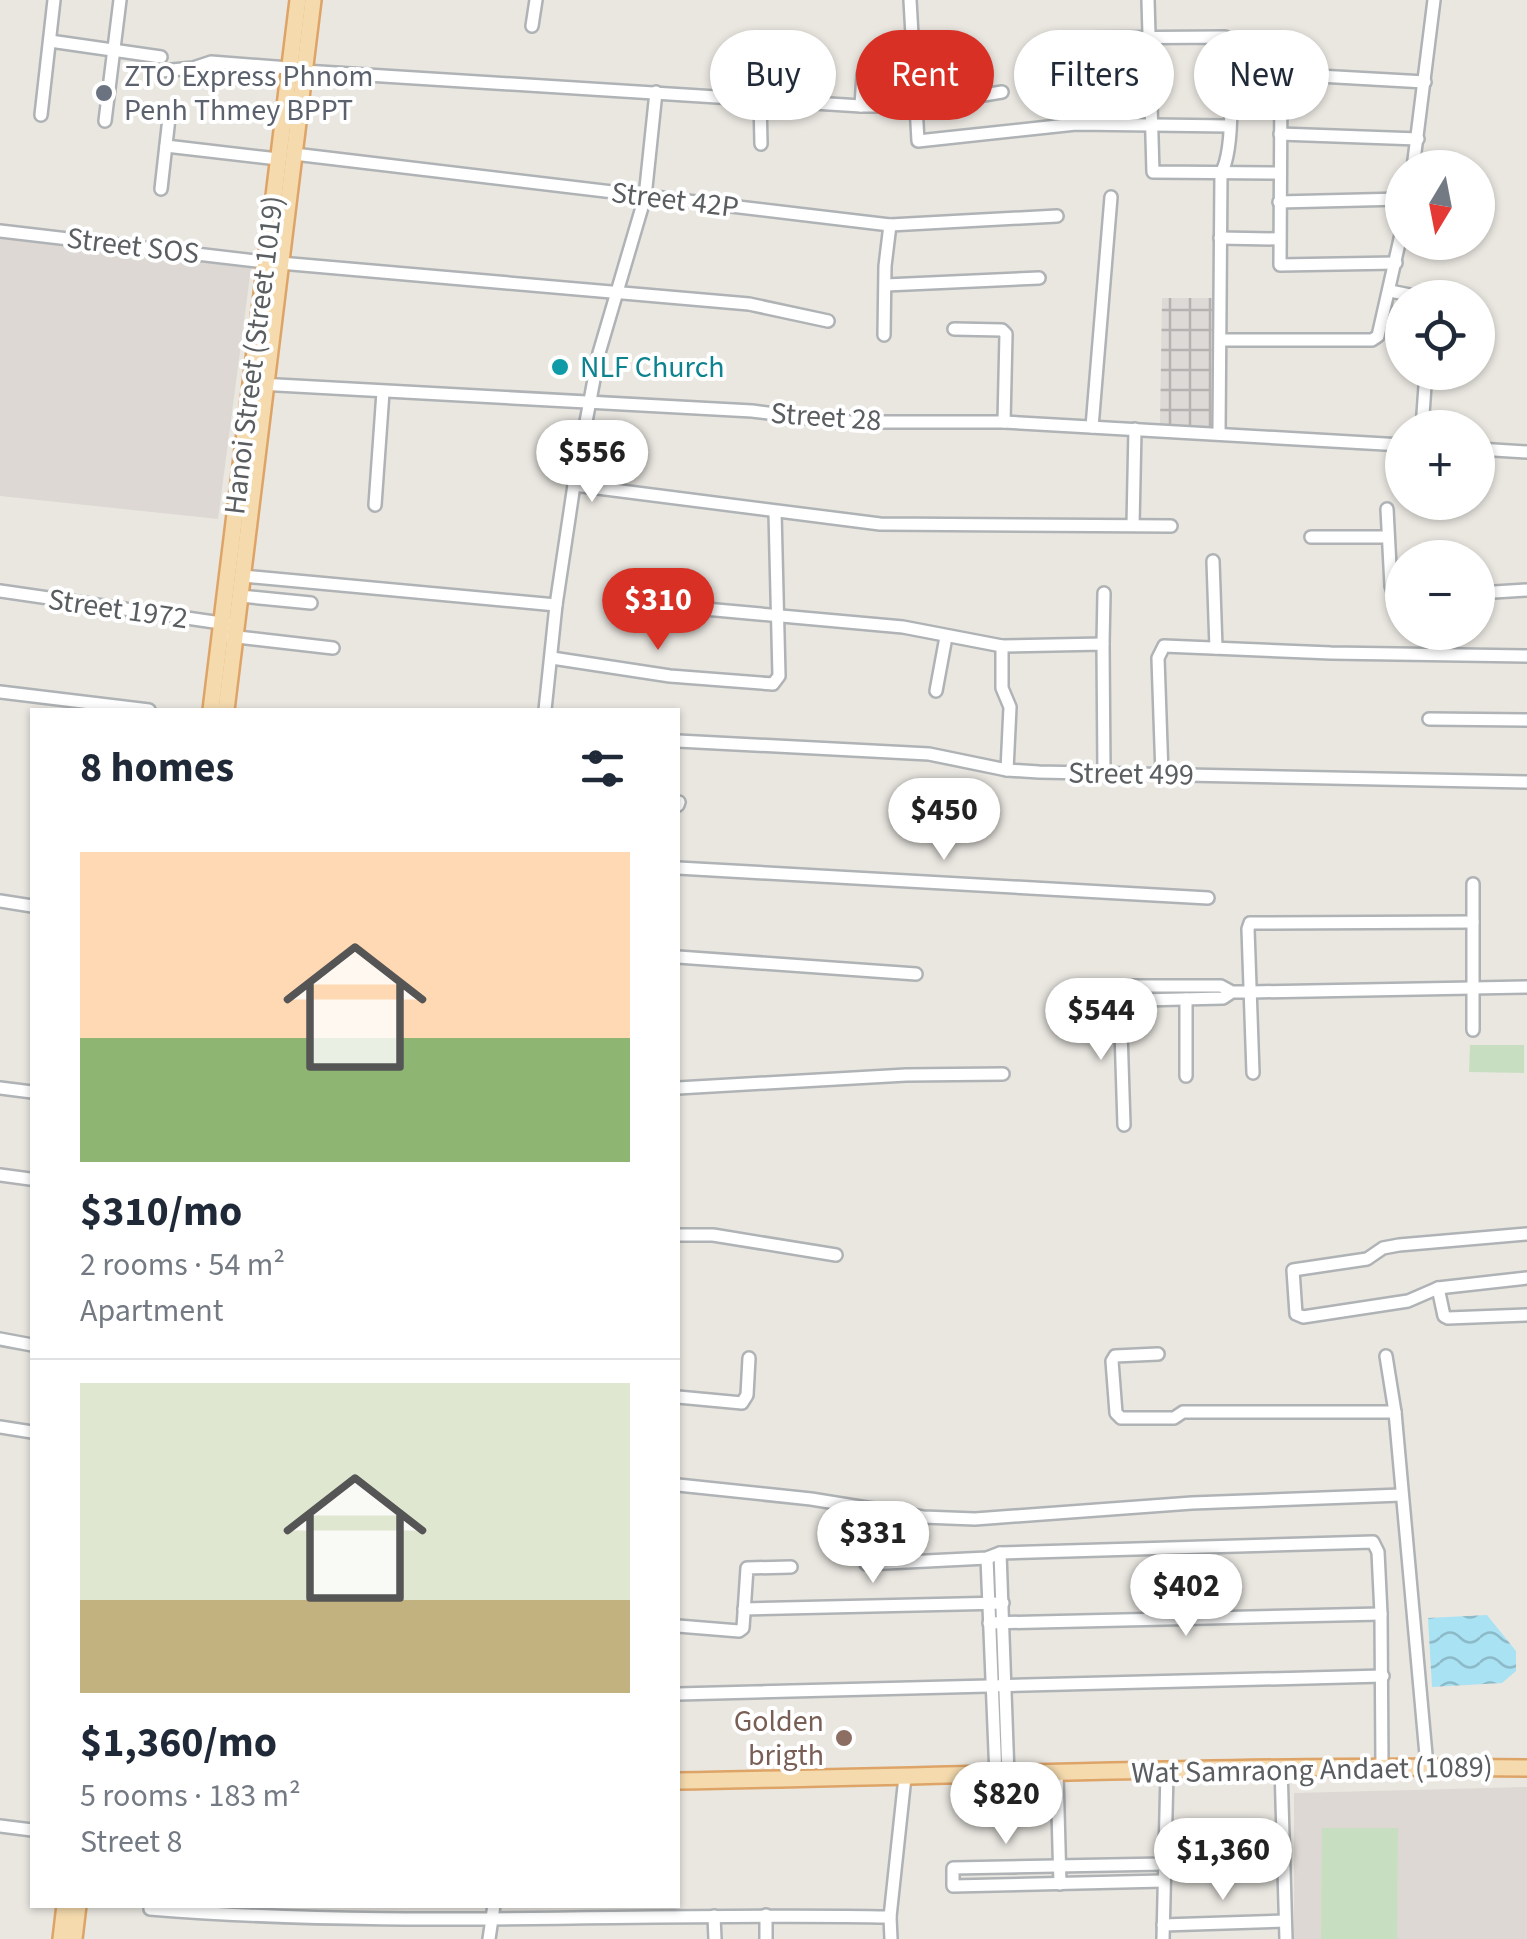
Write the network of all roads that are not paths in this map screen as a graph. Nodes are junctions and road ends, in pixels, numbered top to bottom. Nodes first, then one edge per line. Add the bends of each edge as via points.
1 (54, 0) edge
2 (120, 0) edge
3 (298, 0) edge
4 (313, 0) edge
5 (536, 0) edge
6 (910, 0) edge
7 (1148, 0) edge
8 (1434, 0) edge
9 (532, 26) dead end
10 (912, 30) edge
11 (1147, 30) edge
12 (50, 40) junction
13 (114, 50) junction
14 (296, 70) junction
15 (1329, 77) edge
16 (1425, 82) junction
17 (656, 92) junction
18 (1002, 92) dead end
19 (994, 93) edge
20 (710, 96) edge
21 (41, 115) dead end
22 (170, 118) dead end
23 (760, 120) edge
24 (917, 120) edge
25 (1150, 120) edge
26 (1228, 120) edge
27 (1280, 120) edge
28 (105, 122) dead end
29 (1150, 126) junction
30 (1228, 126) junction
31 (1280, 134) junction
32 (1418, 139) junction
33 (761, 144) dead end
34 (166, 146) junction
35 (1416, 150) edge
36 (286, 156) junction
37 (1221, 173) junction
38 (1280, 173) junction
39 (161, 190) dead end
40 (645, 197) junction
41 (1110, 197) dead end
42 (1385, 199) edge
43 (1280, 202) junction
44 (1057, 216) dead end
45 (890, 225) junction
46 (0, 231) edge
47 (1220, 238) junction
48 (1279, 239) junction
49 (1397, 260) edge
50 (273, 262) junction
51 (1396, 263) junction
52 (1038, 278) dead end
53 (1392, 280) edge
54 (886, 286) junction
55 (614, 294) junction
56 (1385, 310) edge
57 (828, 321) dead end
58 (954, 329) dead end
59 (884, 334) dead end
60 (1221, 340) junction
61 (257, 384) junction
62 (382, 392) junction
63 (590, 401) junction
64 (1004, 422) junction
65 (1092, 426) junction
66 (1135, 429) junction
67 (1219, 434) junction
68 (1385, 444) edge
69 (1495, 450) edge
70 (1527, 452) edge
71 (574, 485) junction
72 (376, 505) dead end
73 (776, 512) junction
74 (1387, 520) edge
75 (1133, 525) junction
76 (1171, 526) dead end
77 (1312, 537) dead end
78 (1388, 537) junction
79 (1388, 540) edge
80 (1213, 561) dead end
81 (243, 576) junction
82 (1527, 590) edge
83 (0, 591) edge
84 (1495, 592) edge
85 (1104, 593) dead end
86 (240, 596) junction
87 (311, 604) dead end
88 (556, 605) junction
89 (672, 606) dead end
90 (778, 616) junction
91 (228, 630) junction
92 (946, 637) junction
93 (1103, 644) junction
94 (1002, 646) junction
95 (333, 648) dead end
96 (1216, 648) junction
97 (1527, 656) edge
98 (552, 658) junction
99 (936, 691) dead end
100 (0, 692) edge
101 (132, 708) edge
102 (210, 708) edge
103 (226, 708) edge
104 (545, 708) edge
105 (1429, 719) dead end
106 (1527, 720) edge
107 (680, 741) edge
108 (1007, 770) junction
109 (1104, 774) junction
110 (1162, 775) junction
111 (1527, 782) edge
112 (680, 868) edge
113 (1472, 884) dead end
114 (1208, 898) dead end
115 (0, 901) edge
116 (30, 906) edge
117 (1473, 922) junction
118 (680, 958) edge
119 (916, 974) dead end
120 (1473, 987) junction
121 (1527, 987) edge
122 (1232, 992) junction
123 (1251, 992) junction
124 (1186, 999) junction
125 (1120, 1000) junction
126 (1473, 1030) dead end
127 (1254, 1073) dead end
128 (1003, 1074) dead end
129 (1186, 1076) dead end
130 (0, 1088) edge
131 (680, 1088) edge
132 (30, 1092) edge
133 (1124, 1125) dead end
134 (0, 1175) edge
135 (30, 1179) dead end
136 (1527, 1234) edge
137 (680, 1236) edge
138 (836, 1255) dead end
139 (1527, 1278) edge
140 (1438, 1288) junction
141 (1527, 1315) edge
142 (0, 1339) edge
143 (30, 1344) edge
144 (1158, 1354) dead end
145 (1386, 1356) dead end
146 (749, 1358) dead end
147 (680, 1397) edge
148 (1395, 1412) junction
149 (0, 1427) edge
150 (30, 1432) edge
151 (680, 1485) edge
152 (1401, 1495) junction
153 (1000, 1553) junction
154 (987, 1558) junction
155 (866, 1564) dead end
156 (791, 1567) dead end
157 (1002, 1603) junction
158 (988, 1604) junction
159 (744, 1609) junction
160 (1382, 1614) junction
161 (989, 1623) junction
162 (1004, 1623) junction
163 (680, 1626) edge
164 (1382, 1676) junction
165 (998, 1686) junction
166 (680, 1694) edge
167 (1427, 1766) junction
168 (1281, 1767) junction
169 (1382, 1767) junction
170 (1527, 1768) edge
171 (1167, 1772) junction
172 (1057, 1774) junction
173 (1002, 1776) junction
174 (904, 1778) junction
175 (680, 1780) edge
176 (0, 1826) edge
177 (30, 1830) edge
178 (1284, 1853) junction
179 (1164, 1859) junction
180 (1060, 1866) junction
181 (1163, 1882) junction
182 (1060, 1884) junction
183 (65, 1908) edge
184 (78, 1908) edge
185 (384, 1908) edge
186 (494, 1908) edge
187 (150, 1909) dead end
188 (766, 1914) junction
189 (714, 1916) junction
190 (890, 1917) junction
191 (382, 1920) junction
192 (492, 1920) junction
193 (1285, 1921) junction
194 (1163, 1925) junction
195 (61, 1939) edge
196 (74, 1939) edge
197 (489, 1939) edge
198 (715, 1939) edge
199 (766, 1939) edge
200 (891, 1939) edge
201 (1163, 1939) edge
202 (1286, 1939) edge

1 - 12 street
2 - 13 street
3 - 14 main road, Hanoi Street (Street 1019)
4 - 14 main road, Hanoi Street (Street 1019)
5 - 9 street
6 - 10 street
7 - 11 street
8 - 16 street
12 - 13 street
12 - 21 street
13 - 14 street via 193,68 210,62
13 - 28 street
14 - 17 street
14 - 36 main road, Hanoi Street (Street 1019)
15 - 16 street
16 - 32 street
17 - 20 street
17 - 40 street
18 - 19 street
22 - 34 street
23 - 33 street
24 - 29 street via 918,141 1076,124
25 - 29 street
26 - 30 street
27 - 31 street
29 - 30 street
29 - 37 street via 1152,172
30 - 37 street
31 - 32 street
31 - 38 street
32 - 35 street
34 - 36 street, Street 42P
34 - 39 street
36 - 40 street, Street 42P
36 - 50 main road, Hanoi Street (Street 1019)
37 - 38 street
37 - 47 street
38 - 43 street
40 - 45 street, Street 42P
40 - 55 street
41 - 65 street
42 - 43 street
43 - 48 street
44 - 45 street, Street 42P
45 - 54 street
46 - 50 street, Street SOS
47 - 48 street
47 - 60 street
48 - 51 street via 1280,265
49 - 51 street
50 - 55 street, Street SOS
50 - 61 main road, Hanoi Street (Street 1019)
51 - 53 street
52 - 54 street
54 - 59 street
55 - 57 street, Street SOS via 764,306
55 - 63 street
56 - 60 street via 1372,340
58 - 64 street via 1006,334
60 - 67 street
61 - 62 street, Street 28
61 - 81 main road, Hanoi Street (Street 1019)
61 - 91 main road, Hanoi Street (Street 1019)
62 - 63 street, Street 28
62 - 72 street
63 - 64 street, Street 28 via 837,422
63 - 71 street
64 - 65 street, Street 28
65 - 66 street, Street 28
66 - 67 street, Street 28
66 - 75 street
67 - 68 street, Street 28
69 - 70 street
71 - 73 street
71 - 88 street
73 - 75 street via 880,524
73 - 90 street
74 - 78 street
75 - 76 street
77 - 78 street
78 - 79 street
80 - 96 street
81 - 86 main road, Hanoi Street (Street 1019)
81 - 88 street
82 - 84 street
83 - 91 street, Street 1972
85 - 93 street
86 - 87 street
86 - 91 main road, Hanoi Street (Street 1019)
88 - 98 street
89 - 90 street
90 - 92 street
90 - 98 street via 779,676 773,684
91 - 95 street, Street 1972
91 - 102 main road, Hanoi Street (Street 1019)
91 - 103 main road, Hanoi Street (Street 1019)
92 - 94 street
92 - 99 street
93 - 94 street
93 - 109 street
94 - 108 street via 1002,688 1010,706
96 - 97 street
96 - 110 street via 1164,646 1158,658
98 - 104 street
100 - 101 street
105 - 106 street
107 - 108 street, Street 499 via 928,754
108 - 109 street, Street 499
109 - 110 street, Street 499
110 - 111 street, Street 499
112 - 114 street
113 - 117 street
115 - 116 street
117 - 120 street
117 - 123 street via 1250,923
118 - 119 street
120 - 121 street
120 - 123 street
120 - 126 street
122 - 123 street
122 - 124 street
122 - 125 street via 1221,986 1092,988 1093,1000
123 - 127 street
124 - 125 street
124 - 129 street
125 - 133 street
128 - 131 street
130 - 132 street
134 - 135 street
136 - 140 street via 1399,1245 1367,1258 1293,1270 1296,1314 1303,1316 1408,1302
137 - 138 street
139 - 140 street
140 - 141 street via 1448,1318
142 - 143 street
144 - 148 street via 1115,1356 1120,1418
145 - 148 street
146 - 147 street via 742,1404
148 - 152 street
149 - 150 street
151 - 152 street via 975,1519
152 - 167 street
153 - 154 street
153 - 157 street
153 - 160 street via 1367,1540 1378,1552
154 - 155 street
154 - 158 street
156 - 159 street via 747,1568
157 - 158 street
157 - 162 street
158 - 159 street
158 - 161 street
159 - 163 street via 738,1631
160 - 162 street
160 - 164 street
161 - 162 street
161 - 165 street
162 - 165 street
164 - 165 street
164 - 169 street
165 - 166 street
165 - 173 street
167 - 169 main road, Wat Samraong Andaet (1089)
167 - 170 main road, Wat Samraong Andaet (1089)
168 - 169 main road, Wat Samraong Andaet (1089)
168 - 171 main road, Wat Samraong Andaet (1089)
168 - 178 street
171 - 172 main road, Wat Samraong Andaet (1089)
171 - 179 street
172 - 173 main road, Wat Samraong Andaet (1089)
172 - 180 street
173 - 174 main road, Wat Samraong Andaet (1089)
174 - 175 main road, Wat Samraong Andaet (1089)
174 - 190 street
176 - 177 street
178 - 179 street
178 - 193 street
179 - 180 street
179 - 181 street
180 - 182 street
180 - 182 street via 953,1868 953,1886
181 - 182 street
181 - 194 street
183 - 195 main road
184 - 196 main road
185 - 191 street
186 - 192 street
187 - 191 street
188 - 189 street
188 - 190 street
188 - 199 street
189 - 192 street
189 - 198 street
190 - 200 street
191 - 192 street
192 - 197 street
193 - 194 street
193 - 202 street
194 - 201 street

